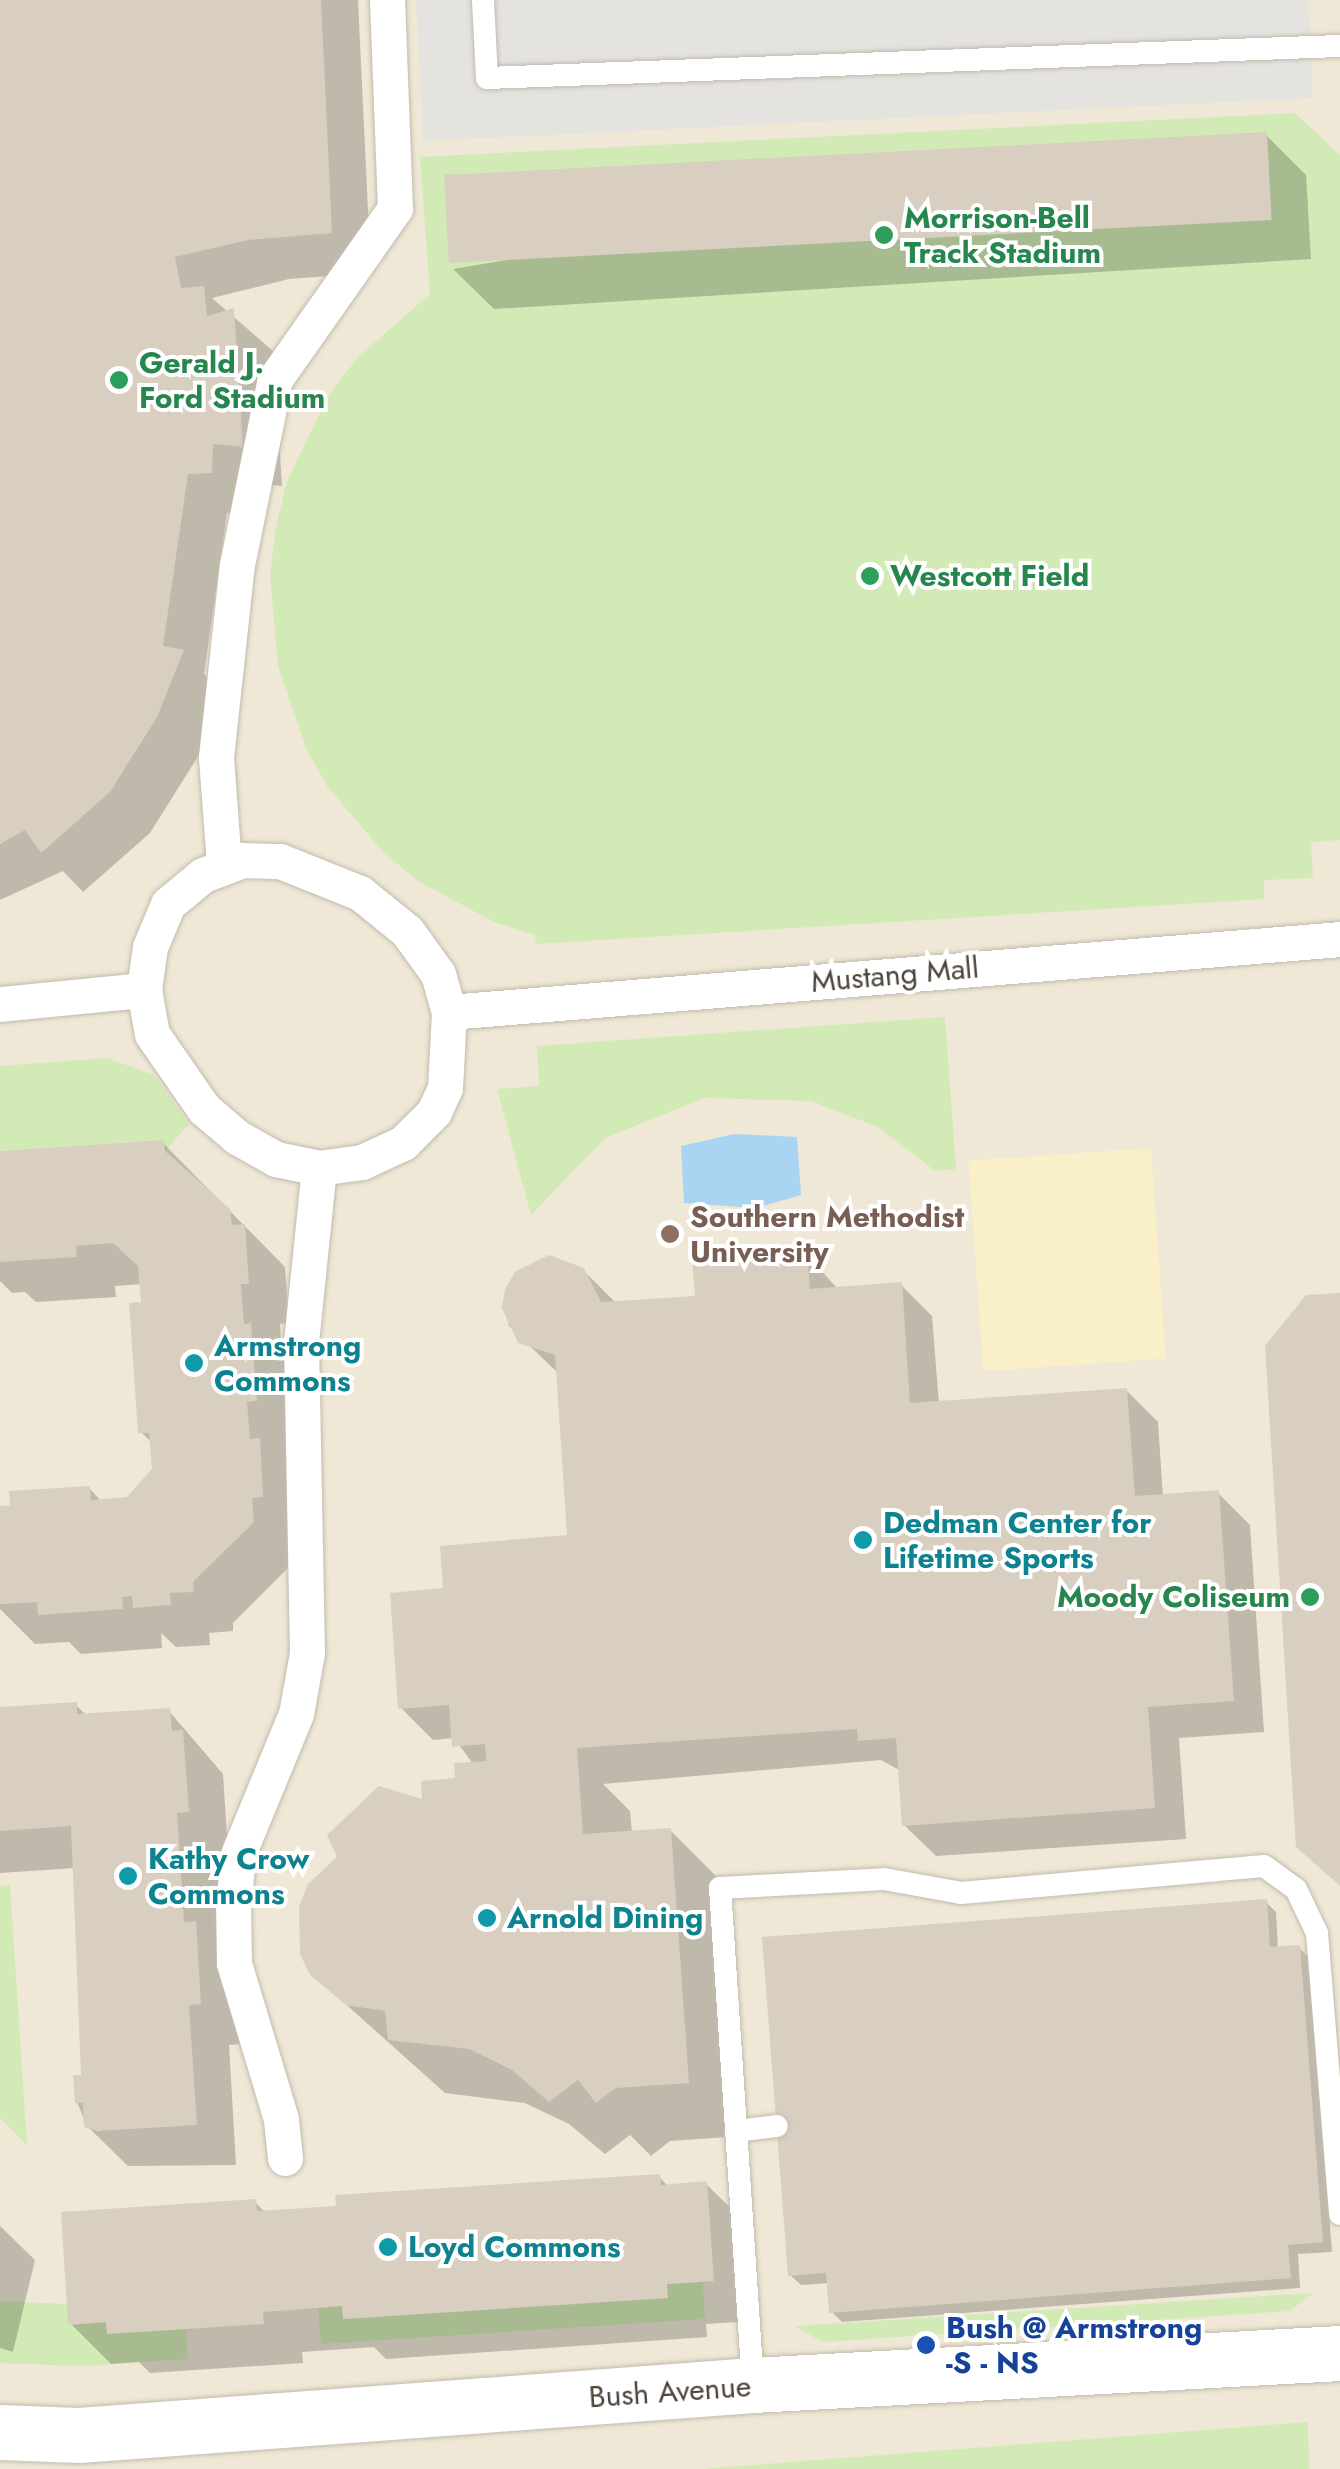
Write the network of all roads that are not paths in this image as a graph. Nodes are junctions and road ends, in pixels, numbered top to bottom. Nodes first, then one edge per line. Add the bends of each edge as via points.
1 (388, 0) edge
2 (483, 0) edge
3 (1340, 46) edge
4 (224, 864) junction
5 (1340, 939) edge
6 (144, 990) junction
7 (0, 1004) edge
8 (450, 1012) junction
9 (319, 1168) junction
10 (777, 2126) dead end
11 (736, 2131) junction
12 (285, 2158) dead end
13 (1340, 2214) edge
14 (1340, 2353) edge
15 (753, 2385) junction
16 (0, 2432) edge

1 - 4 street via 395,208 275,379 237,565 218,738
2 - 3 lane via 488,78
4 - 6 street via 168,904 150,947
4 - 8 street via 280,861 360,893 407,930 438,974
5 - 8 street, Mustang Mall
6 - 7 street
6 - 9 street via 152,1034 204,1109 276,1159
8 - 9 street via 445,1088 434,1112 389,1149 362,1162
9 - 12 street via 301,1342 307,1653 296,1714 239,1852 233,1902 234,1963 281,2119
10 - 11 lane
11 - 13 lane via 720,1888 884,1879 960,1894 1264,1866 1296,1889 1317,1933
11 - 15 lane
14 - 15 street, Bush Avenue
15 - 16 street, Bush Avenue via 79,2435

